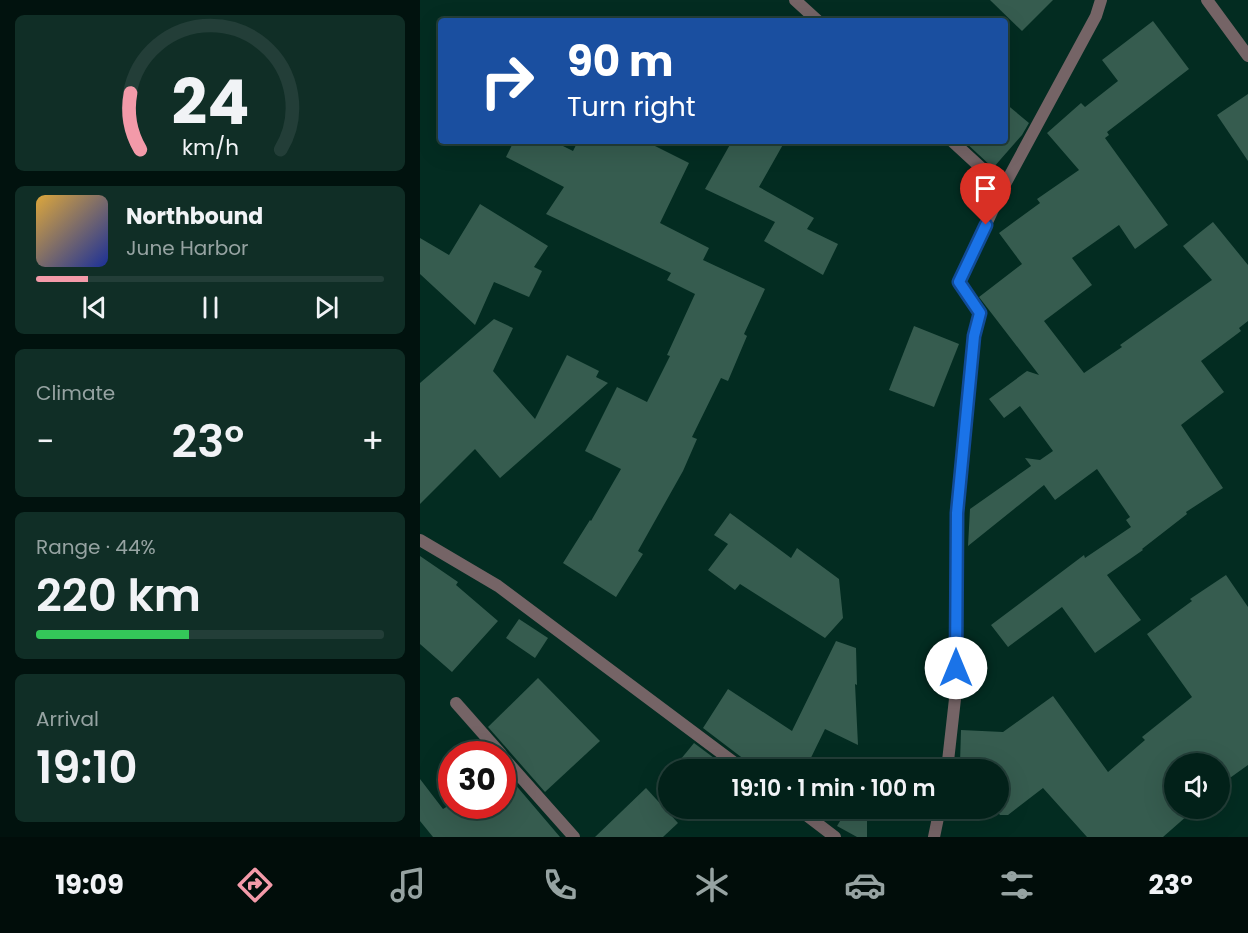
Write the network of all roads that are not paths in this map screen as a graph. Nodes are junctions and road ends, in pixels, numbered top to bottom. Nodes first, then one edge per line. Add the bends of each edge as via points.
1 (795, 0) edge
2 (1101, 0) edge
3 (1207, 0) edge
4 (815, 18) edge
5 (1248, 56) edge
6 (955, 144) edge
7 (1003, 188) junction
8 (420, 540) edge
9 (456, 703) dead end
10 (490, 741) edge
11 (729, 759) edge
12 (948, 759) edge
13 (516, 771) edge
14 (811, 819) edge
15 (938, 819) edge
16 (574, 837) edge
17 (835, 837) edge
18 (934, 837) edge

1 - 4 street
2 - 7 street
3 - 5 street
6 - 7 street
7 - 12 street via 959,282 980,313 974,336 957,513 956,690
8 - 11 street via 498,586
9 - 10 street
13 - 16 street
14 - 17 street
15 - 18 street

